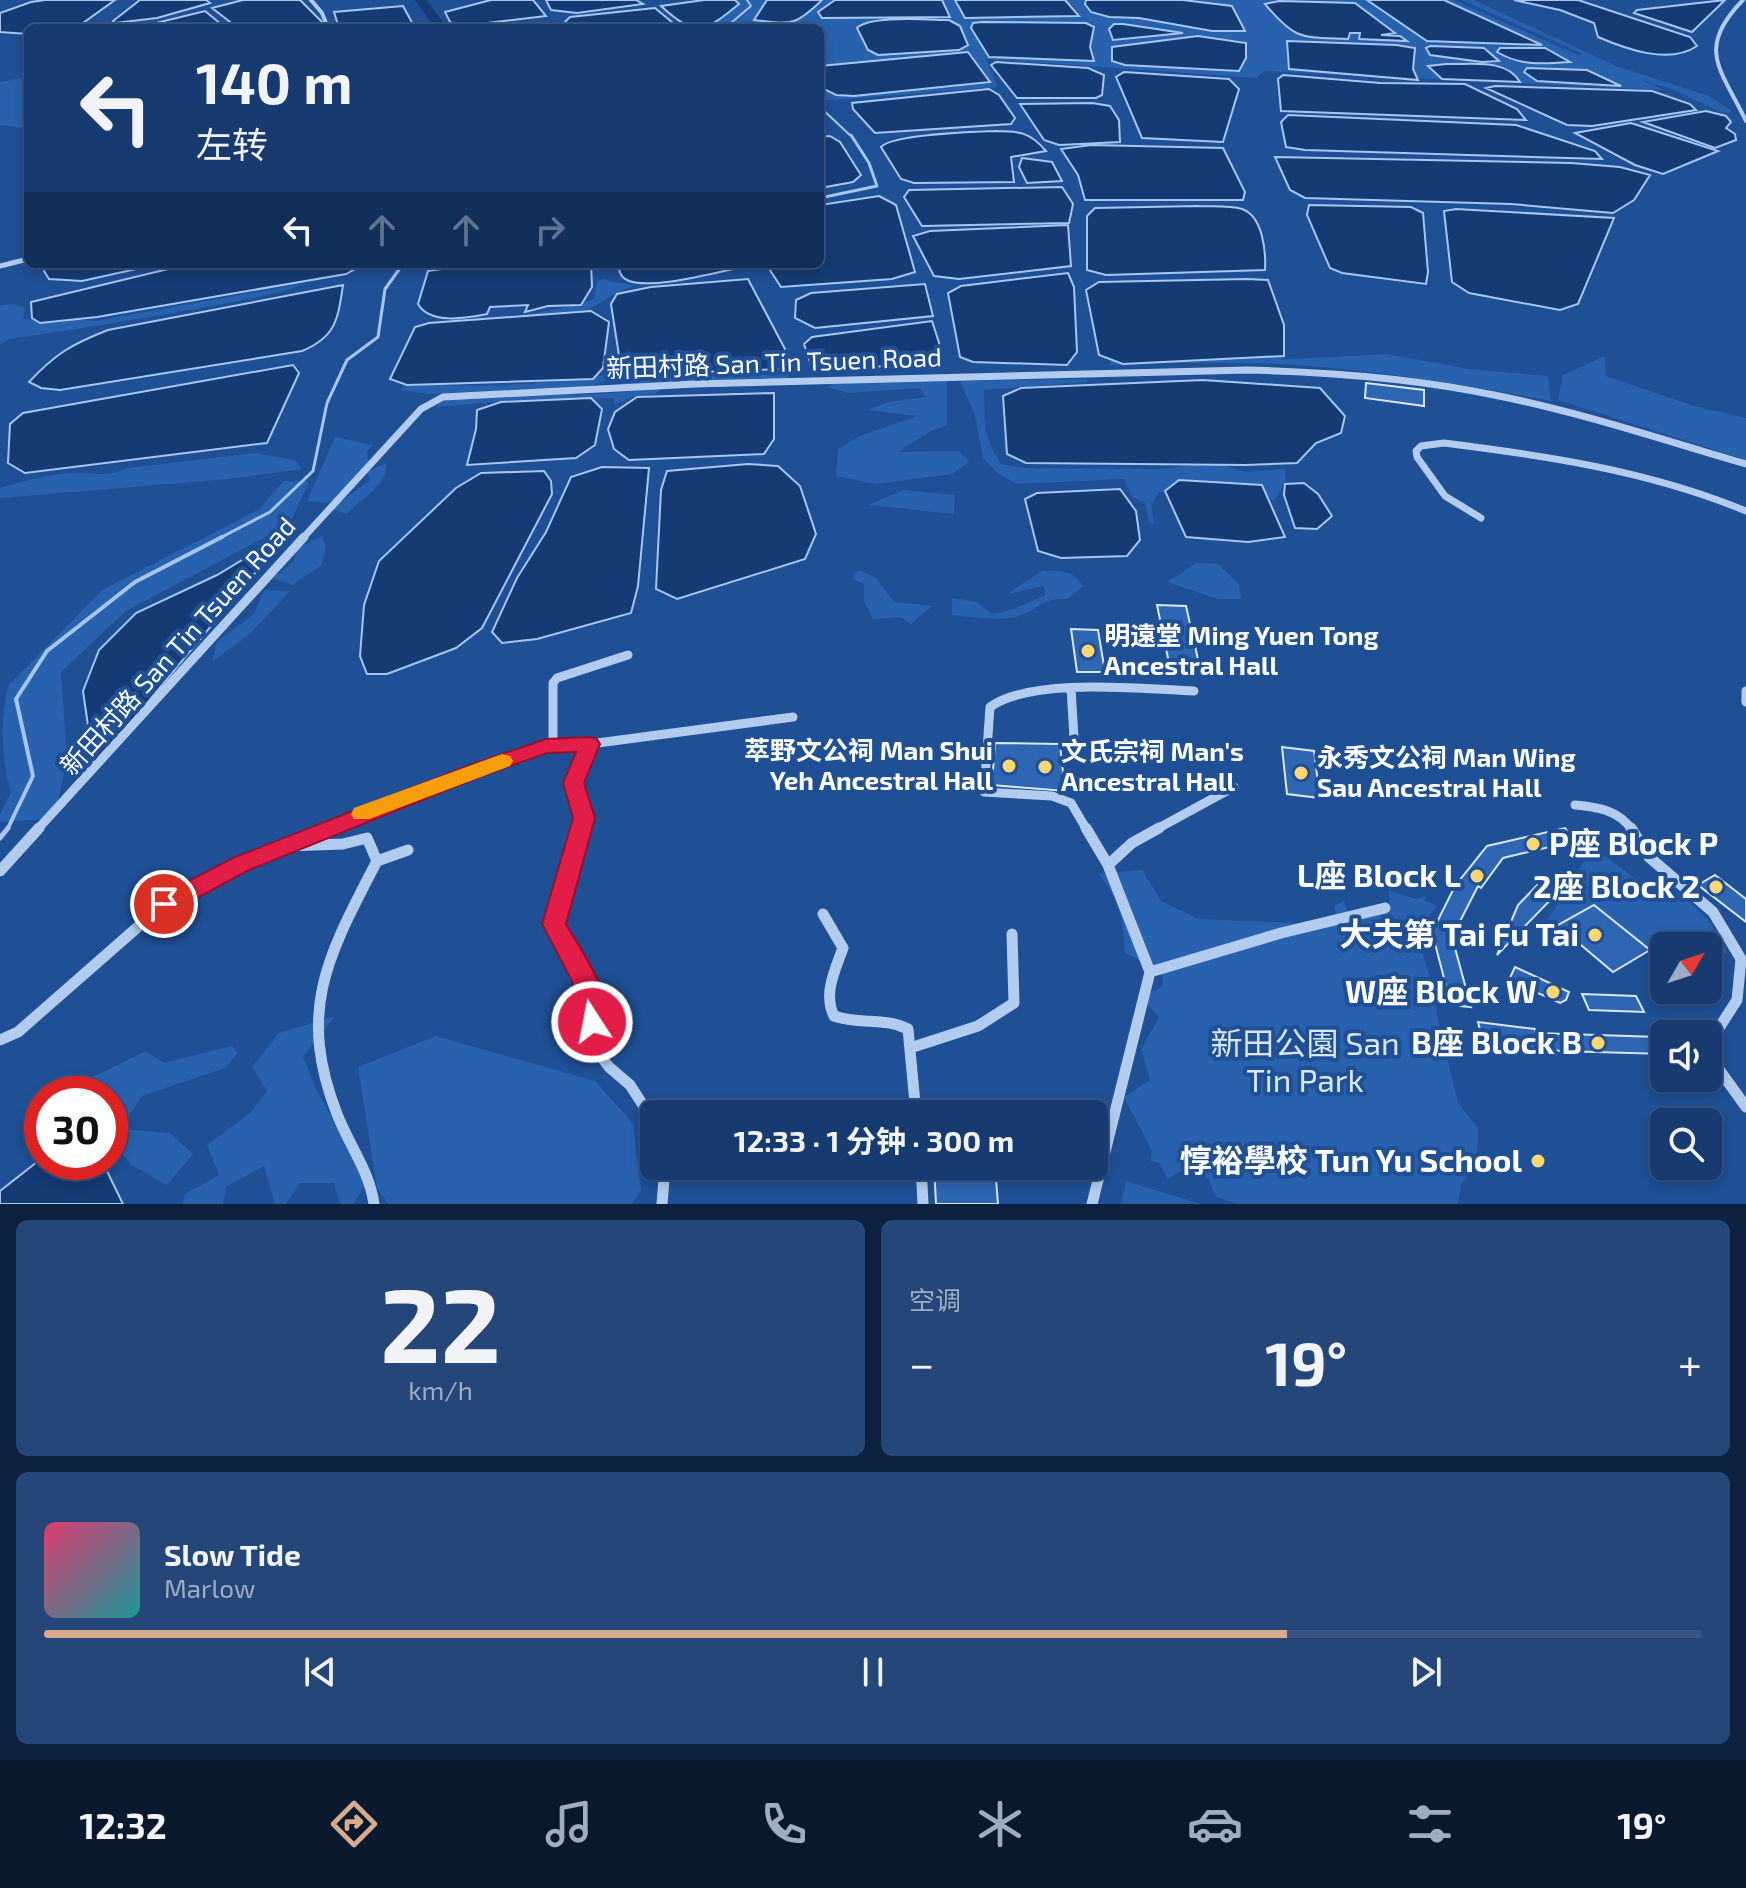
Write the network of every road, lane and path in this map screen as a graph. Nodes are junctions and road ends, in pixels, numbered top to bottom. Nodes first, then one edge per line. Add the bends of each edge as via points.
1 (311, 0) edge
2 (1743, 0) edge
3 (326, 24) edge
4 (1746, 121) edge
5 (24, 260) edge
6 (0, 266) edge
7 (1746, 464) edge
8 (1746, 511) edge
9 (1481, 518) dead end
10 (628, 655) dead end
11 (1071, 688) junction
12 (1194, 691) dead end
13 (1746, 691) edge
14 (1746, 702) edge
15 (793, 717) dead end
16 (1074, 738) dead end
17 (590, 744) junction
18 (553, 746) junction
19 (1234, 787) dead end
20 (1575, 805) dead end
21 (283, 846) junction
22 (408, 850) dead end
23 (377, 861) junction
24 (1108, 865) junction
25 (0, 871) edge
26 (1385, 908) dead end
27 (823, 914) dead end
28 (1012, 934) dead end
29 (1150, 972) junction
30 (1722, 1023) edge
31 (0, 1040) edge
32 (910, 1048) junction
33 (1722, 1074) edge
34 (640, 1100) edge
35 (915, 1100) edge
36 (1746, 1107) edge
37 (664, 1180) edge
38 (922, 1180) edge
39 (374, 1204) edge
40 (662, 1204) edge
41 (923, 1204) edge
42 (1092, 1204) edge

1 - 3 street
2 - 4 street via 1716,30 1715,41 1718,65
5 - 6 street
7 - 25 street, 新田村路 San Tin Tsuen Road via 1555,409 1337,372 695,384 443,397 421,409
8 - 9 street via 1615,467 1444,443 1421,446 1417,457 1445,496
10 - 18 street via 557,678
11 - 12 street
11 - 16 street
11 - 24 street via 992,703 984,792 1063,798 1077,810
13 - 14 street
15 - 17 street
17 - 18 street
17 - 34 street via 574,783 584,818 554,924 590,998 594,1047
18 - 21 street
19 - 24 street via 1132,843
20 - 30 street via 1603,808 1627,822 1649,857 1713,912 1726,930 1741,959 1737,1000
21 - 23 street via 367,838
21 - 31 street via 164,904 18,1032
22 - 23 street
23 - 39 street via 326,965 315,1021 331,1097 371,1184
24 - 29 street
26 - 29 street
27 - 32 street via 843,948 834,970 832,1014 840,1021 899,1022 908,1029
28 - 32 street via 1014,1003 997,1018 959,1036
29 - 42 street
32 - 35 street
33 - 36 street
37 - 40 street
38 - 41 street

